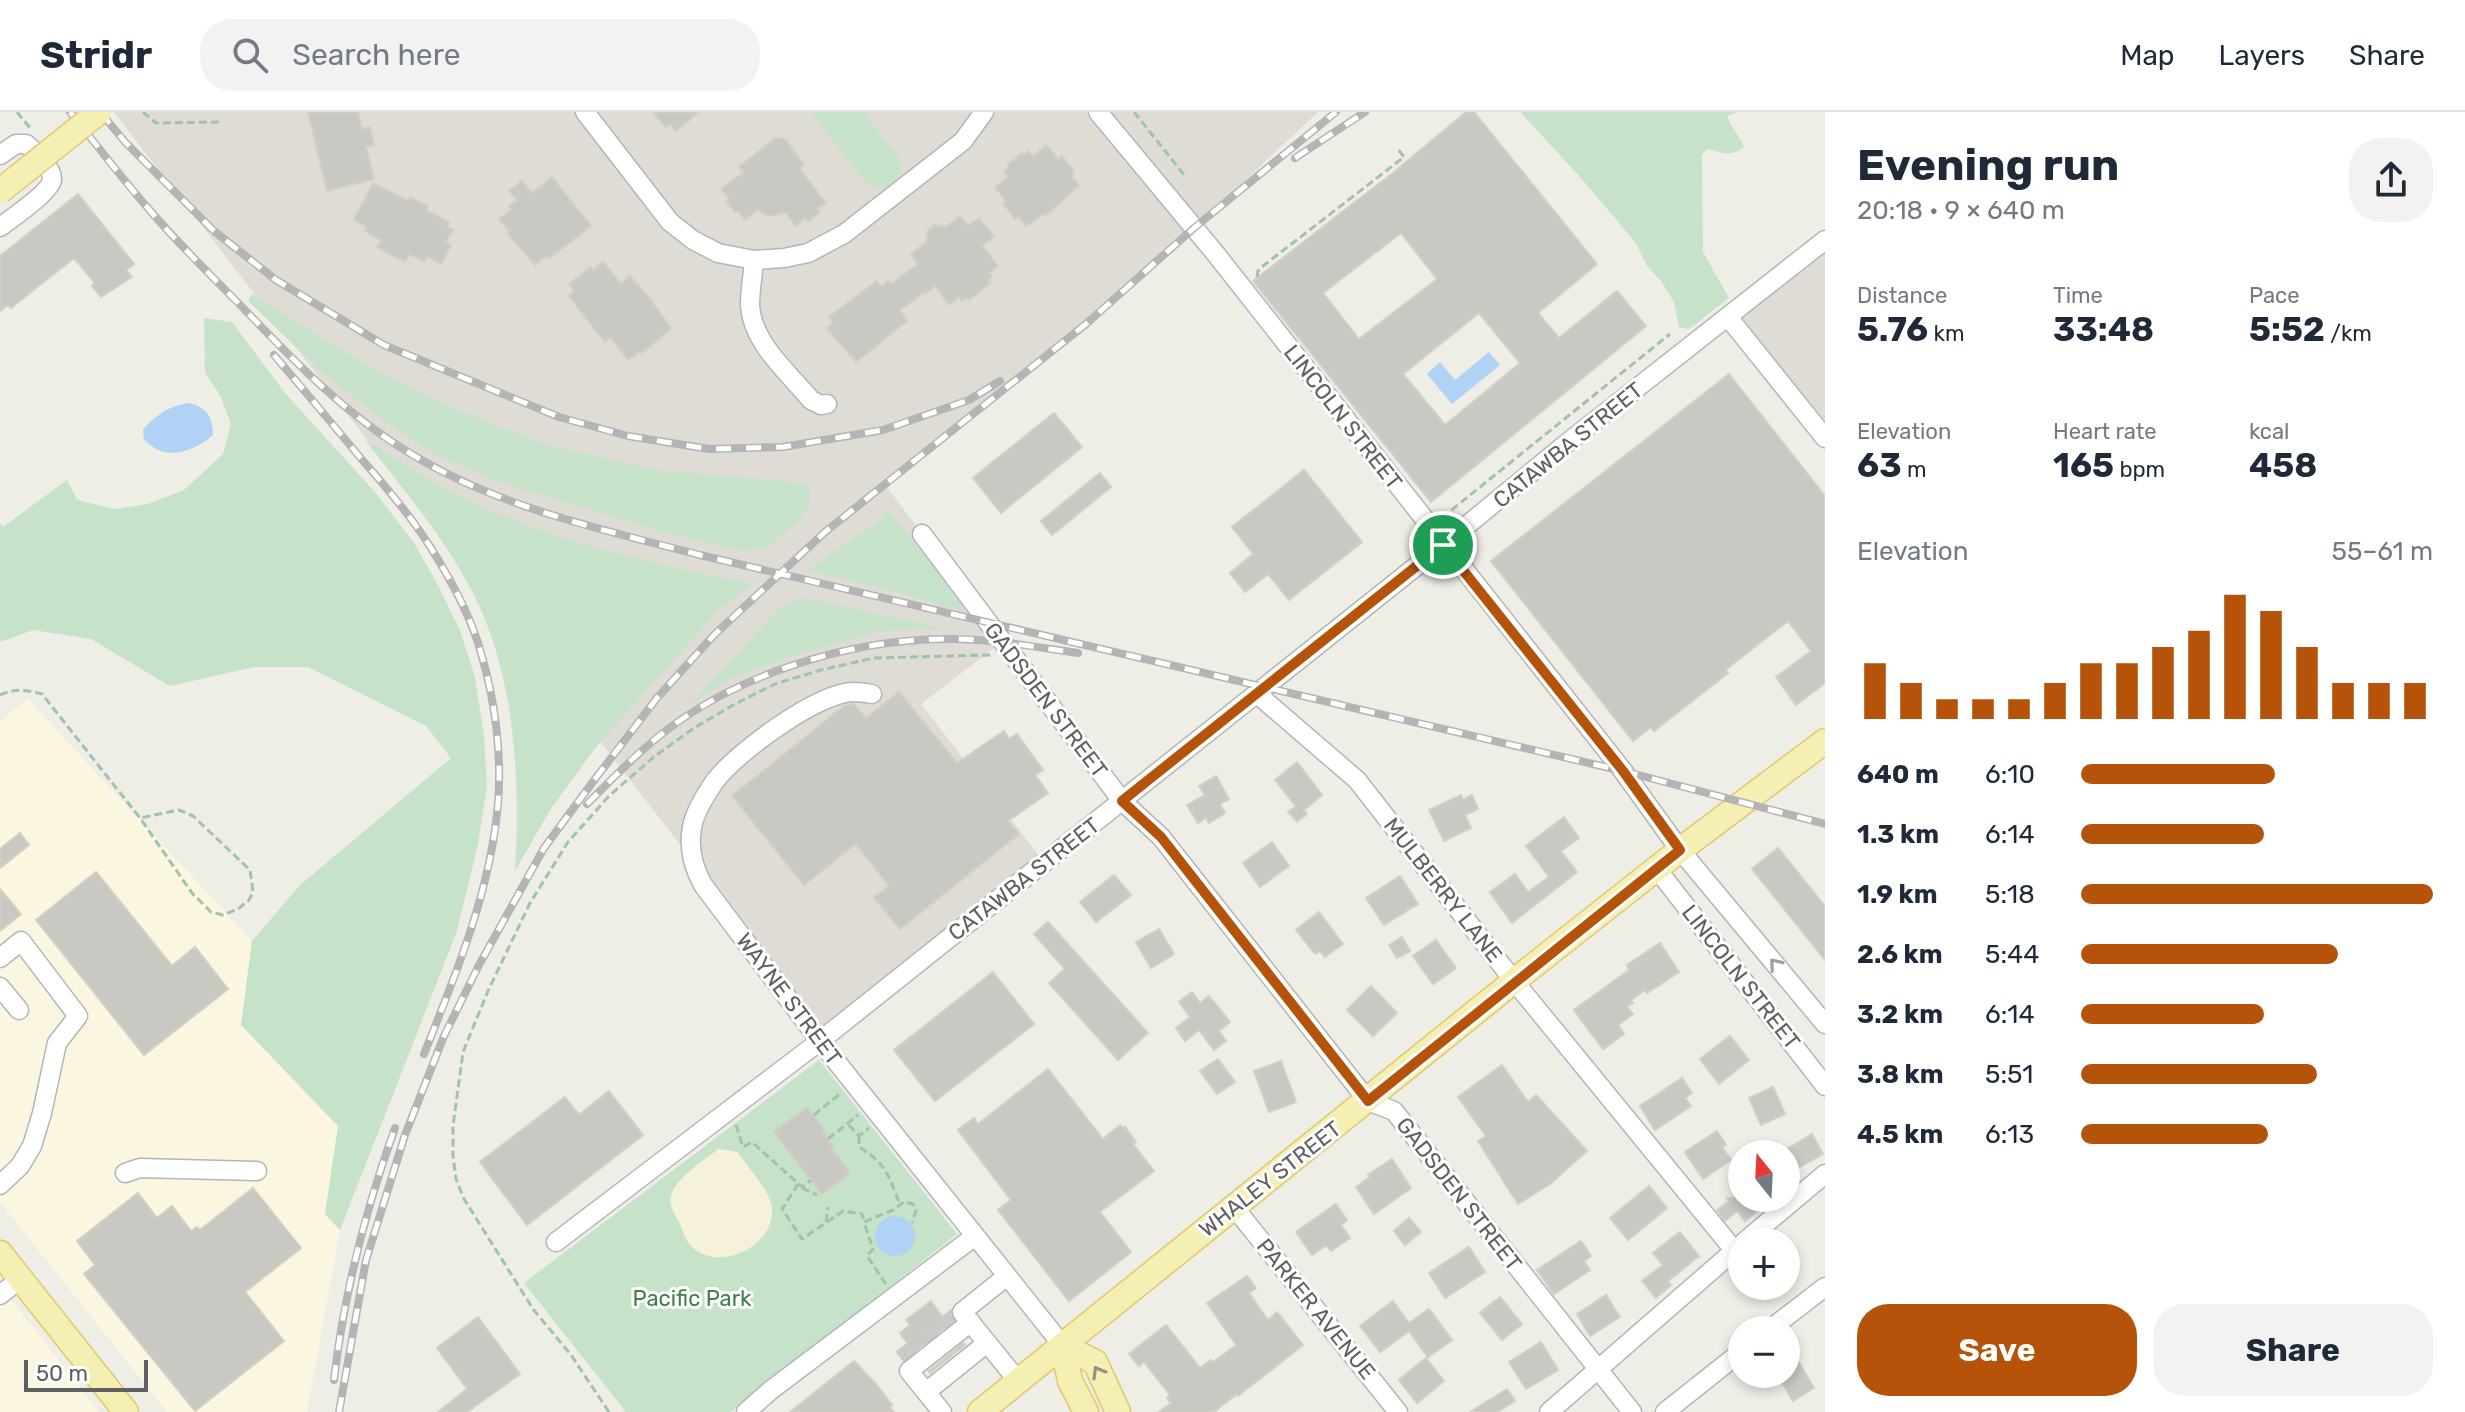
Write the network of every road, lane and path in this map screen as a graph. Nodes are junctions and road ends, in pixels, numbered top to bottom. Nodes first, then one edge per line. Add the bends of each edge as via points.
1 (99, 112) edge
2 (143, 112) edge
3 (585, 112) edge
4 (984, 112) edge
5 (1098, 112) edge
6 (1134, 112) edge
7 (219, 122) dead end
8 (1397, 148) dead end
9 (0, 155) edge
10 (1185, 176) dead end
11 (0, 191) edge
12 (0, 227) edge
13 (1825, 240) edge
14 (754, 260) junction
15 (1265, 287) dead end
16 (1728, 317) junction
17 (827, 404) dead end
18 (1825, 438) edge
19 (922, 534) dead end
20 (1443, 545) junction
21 (1012, 655) junction
22 (872, 694) dead end
23 (1257, 694) junction
24 (0, 695) edge
25 (1825, 741) edge
26 (1122, 801) junction
27 (140, 818) junction
28 (1680, 850) junction
29 (1657, 869) junction
30 (0, 958) edge
31 (1514, 981) junction
32 (0, 987) edge
33 (19, 1010) dead end
34 (1825, 1024) edge
35 (820, 1041) junction
36 (1825, 1086) edge
37 (841, 1093) dead end
38 (1368, 1101) junction
39 (726, 1112) junction
40 (814, 1115) dead end
41 (858, 1115) dead end
42 (848, 1124) junction
43 (869, 1128) dead end
44 (859, 1136) junction
45 (828, 1139) dead end
46 (257, 1171) dead end
47 (125, 1173) dead end
48 (1825, 1174) edge
49 (811, 1180) dead end
50 (0, 1185) edge
51 (800, 1186) junction
52 (817, 1195) dead end
53 (923, 1197) dead end
54 (913, 1204) junction
55 (900, 1205) junction
56 (828, 1207) dead end
57 (1234, 1207) junction
58 (826, 1222) junction
59 (864, 1222) junction
60 (912, 1223) dead end
61 (1760, 1228) edge
62 (1728, 1231) edge
63 (975, 1236) junction
64 (877, 1239) dead end
65 (870, 1241) junction
66 (556, 1242) dead end
67 (0, 1253) edge
68 (1728, 1256) edge
69 (1007, 1276) junction
70 (20, 1279) junction
71 (1825, 1287) edge
72 (0, 1295) edge
73 (895, 1297) junction
74 (1787, 1316) edge
75 (971, 1322) junction
76 (987, 1343) junction
77 (1063, 1346) junction
78 (1728, 1362) edge
79 (1598, 1370) junction
80 (1019, 1382) junction
81 (926, 1392) junction
82 (126, 1412) edge
83 (609, 1412) edge
84 (746, 1412) edge
85 (942, 1412) edge
86 (980, 1412) edge
87 (1086, 1412) edge
88 (1118, 1412) edge
89 (1398, 1412) edge
90 (1549, 1412) edge
91 (1632, 1412) edge
92 (1665, 1412) edge

1 - 11 main road, bridge
2 - 7 path via 156,123
3 - 14 street via 670,222 718,253
4 - 14 street via 963,141 844,234 808,253
5 - 20 street, LINCOLN STREET
6 - 10 path
8 - 15 path via 1404,157 1258,271
9 - 12 street via 26,144 52,180
13 - 16 street, CATAWBA STREET
14 - 17 street via 750,305 756,332 811,400
16 - 18 street
16 - 20 street, CATAWBA STREET
19 - 21 street, GADSDEN STREET
20 - 23 street, CATAWBA STREET
20 - 28 street, LINCOLN STREET
21 - 26 street, GADSDEN STREET
21 - 83 path via 874,658 775,684 735,704 655,756 609,796 568,842 530,903 463,1052 453,1126 456,1179 533,1309
22 - 35 street, WAYNE STREET via 852,691 798,712 747,751 716,780 692,832 694,868 703,885
23 - 26 street, CATAWBA STREET
23 - 31 street, MULBERRY LANE via 1357,780
24 - 27 path via 27,690 42,694
25 - 28 main road, WHALEY STREET
26 - 35 street, CATAWBA STREET
26 - 38 street, GADSDEN STREET via 1161,837
27 - 27 path via 211,912 223,915 249,900 250,870 193,816 179,810
28 - 29 main road, WHALEY STREET
34 -> 28 street, LINCOLN STREET
29 - 31 main road, WHALEY STREET
29 - 36 street, LINCOLN STREET
30 - 50 street via 21,941 78,1016 57,1043 32,1146
31 - 38 main road, WHALEY STREET
31 - 62 street, MULBERRY LANE
32 - 33 street
35 - 39 street, CATAWBA STREET
35 - 63 street, WAYNE STREET
37 - 40 path
38 - 57 main road, WHALEY STREET
38 - 79 street, GADSDEN STREET via 1392,1109
39 - 51 path via 743,1147 752,1142
39 - 66 street, CATAWBA STREET
41 - 42 path
42 - 44 path
42 - 45 path
43 - 44 path
44 - 55 path via 859,1147 869,1151 892,1180
46 - 47 street via 140,1168
48 - 61 street
49 - 51 path
51 - 52 path
51 - 58 path via 782,1209 802,1239
53 - 54 path
54 - 55 path
54 - 60 path
55 - 59 path
56 - 58 path
57 - 77 main road, WHALEY STREET
57 - 89 street, PARKER AVENUE
58 - 59 path via 845,1210 862,1214
59 - 65 path
63 - 69 street, WAYNE STREET
63 - 73 street
64 - 65 path
65 - 73 path via 873,1249 867,1256
67 - 70 main road
68 - 79 street
69 - 75 street via 962,1312
69 - 77 street, WAYNE STREET
70 - 72 street
70 - 82 main road
71 - 74 street
73 - 84 street
75 - 76 street
75 - 81 street via 905,1365
76 - 80 street
76 - 81 street
77 - 80 main road, WHALEY STREET
77 - 87 main road, WAYNE STREET via 1070,1381
88 -> 77 main road, WAYNE STREET via 1095,1362
78 - 92 street
79 - 90 street
79 - 91 street, GADSDEN STREET
80 - 86 main road, WHALEY STREET
81 - 85 street

